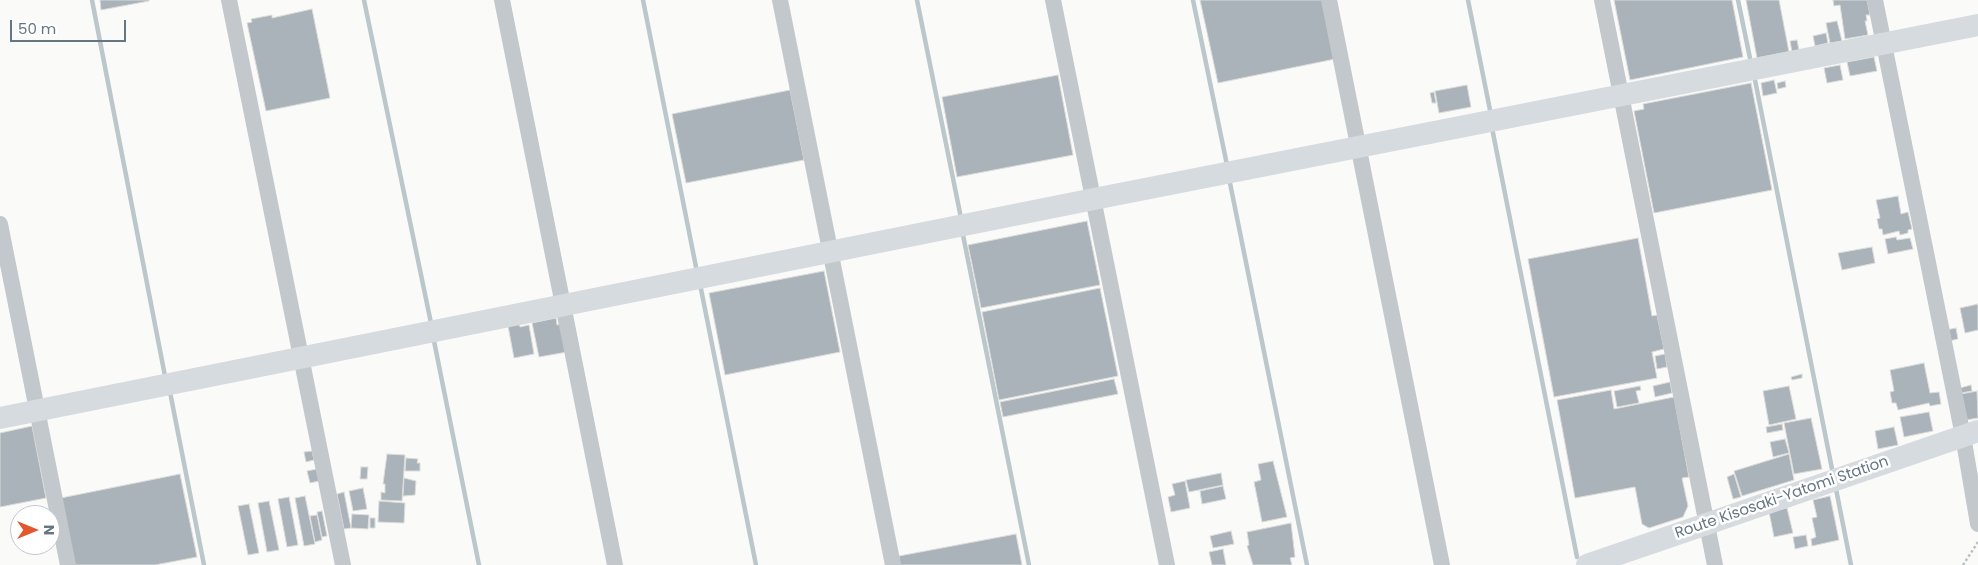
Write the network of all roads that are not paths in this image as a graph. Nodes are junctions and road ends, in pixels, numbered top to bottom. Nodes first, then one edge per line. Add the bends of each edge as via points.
1 (229, 0) edge
2 (502, 0) edge
3 (780, 0) edge
4 (1053, 0) edge
5 (1329, 0) edge
6 (1602, 0) edge
7 (1875, 0) edge
8 (1978, 25) edge
9 (1884, 45) junction
10 (1621, 94) junction
11 (1358, 148) junction
12 (1094, 199) junction
13 (0, 224) edge
14 (830, 253) junction
15 (564, 306) junction
16 (301, 358) junction
17 (37, 410) junction
18 (0, 418) edge
19 (1970, 433) edge
20 (1706, 523) junction
21 (1978, 524) edge
22 (68, 565) edge
23 (343, 565) edge
24 (615, 565) edge
25 (893, 565) edge
26 (1167, 565) edge
27 (1442, 565) edge
28 (1587, 565) edge
29 (1715, 565) edge

1 - 16 street
2 - 15 street
3 - 14 street
4 - 12 street
5 - 11 street
6 - 10 street
7 - 9 street
8 - 9 street
9 - 10 street
9 - 19 street
10 - 11 street
10 - 20 street
11 - 12 street
11 - 27 street
12 - 14 street
12 - 26 street
13 - 17 street
14 - 15 street
14 - 25 street
15 - 16 street
15 - 24 street
16 - 17 street
16 - 23 street
17 - 18 street
17 - 22 street
19 - 20 street, Route Kisosaki-Yatomi Station
19 - 21 street
20 - 28 street, Route Kisosaki-Yatomi Station
20 - 29 street

